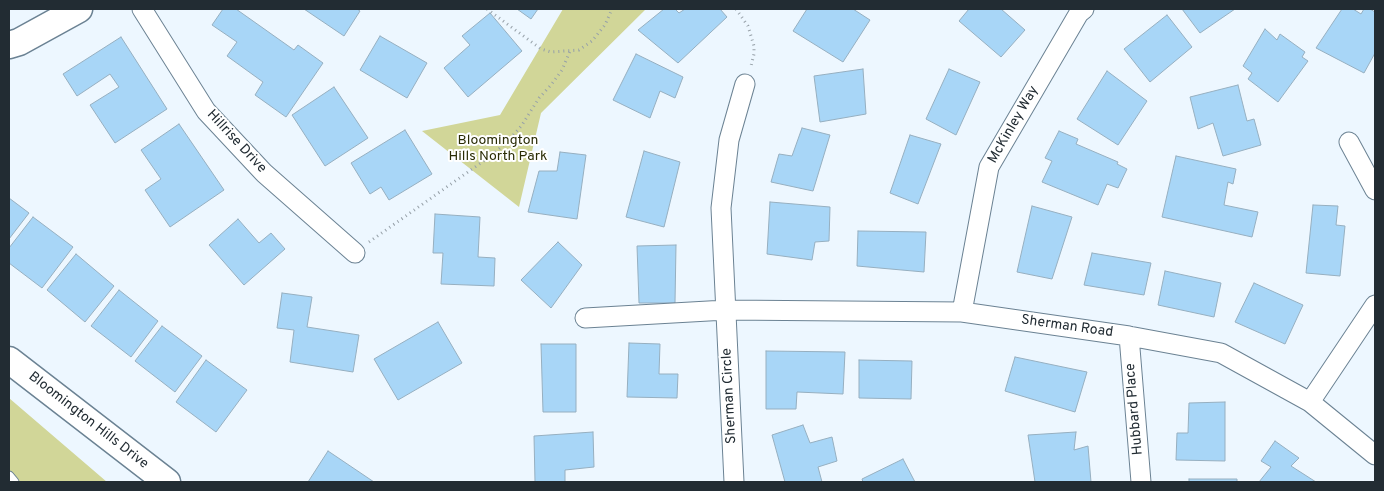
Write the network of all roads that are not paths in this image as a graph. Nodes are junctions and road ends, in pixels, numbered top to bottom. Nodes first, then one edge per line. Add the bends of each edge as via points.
1 (79, 9) edge
2 (142, 9) edge
3 (1079, 10) edge
4 (9, 45) edge
5 (745, 84) road end
6 (1349, 142) dead end
7 (1375, 190) edge
8 (355, 253) road end
9 (1375, 305) edge
10 (726, 310) junction
11 (962, 312) junction
12 (585, 318) dead end
13 (1129, 336) junction
14 (9, 360) edge
15 (1310, 402) junction
16 (1375, 455) edge
17 (9, 476) edge
18 (14, 482) edge
19 (167, 482) edge
20 (734, 482) edge
21 (1141, 482) edge

1 - 4 street
2 - 8 street, Hillrise Drive via 206,111 264,173
3 - 11 street, McKinley Way via 989,167
5 - 10 street, Sherman Circle via 729,140 721,208
6 - 7 street
9 - 15 street
10 - 11 street, Sherman Road
10 - 12 street, Sherman Road
10 - 20 street, Sherman Circle
11 - 13 street, Sherman Road
13 - 15 street, Sherman Road via 1221,353
13 - 21 street, Hubbard Place
14 - 19 street, Bloomington Hills Drive
15 - 16 street, Sherman Road
17 - 18 lane

